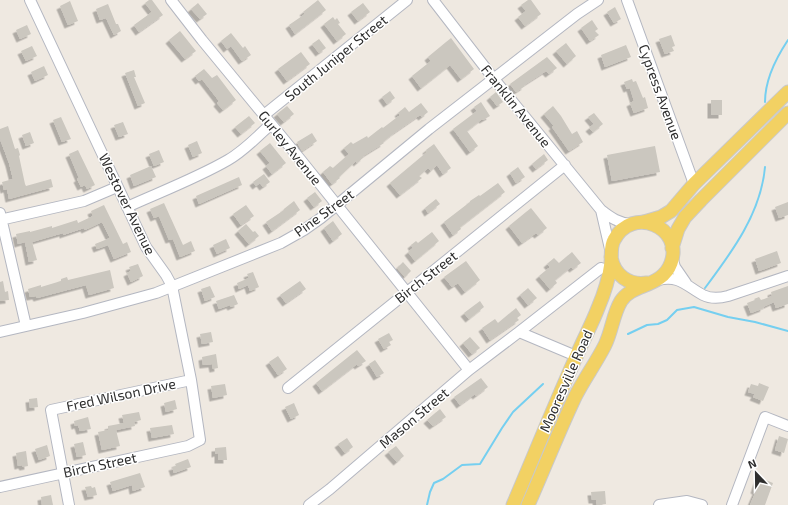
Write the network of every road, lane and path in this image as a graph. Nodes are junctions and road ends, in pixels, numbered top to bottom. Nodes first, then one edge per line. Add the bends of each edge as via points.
1 (30, 0) edge
2 (407, 0) edge
3 (432, 0) edge
4 (598, 0) edge
5 (627, 0) edge
6 (177, 2) edge
7 (494, 78) junction
8 (788, 92) edge
9 (788, 112) edge
10 (264, 115) junction
11 (272, 124) junction
12 (565, 165) junction
13 (694, 184) junction
14 (117, 187) junction
15 (337, 205) junction
16 (127, 207) junction
17 (601, 210) junction
18 (1, 218) edge
19 (637, 223) junction
20 (672, 252) junction
21 (611, 253) junction
22 (601, 268) dead end
23 (788, 276) edge
24 (655, 281) junction
25 (686, 283) junction
26 (172, 286) junction
27 (406, 292) junction
28 (26, 326) junction
29 (0, 332) edge
30 (519, 332) junction
31 (576, 356) junction
32 (469, 370) junction
33 (191, 380) junction
34 (288, 388) dead end
35 (788, 426) edge
36 (200, 440) joint
37 (62, 473) junction
38 (0, 487) edge
39 (69, 505) edge
40 (309, 505) edge
41 (513, 505) edge
42 (528, 505) edge
43 (659, 505) edge
44 (702, 505) edge
45 (732, 505) edge

1 - 14 street, Westover Avenue
2 - 10 street, South Juniper Street
3 - 7 street, Franklin Avenue
4 - 7 street, Pine Street
5 - 13 street, Cypress Avenue
6 - 10 street, Gurley Avenue via 205,44
7 - 12 street, Franklin Avenue
7 - 15 street, Pine Street
8 - 13 main road, Mooresville Road
9 - 20 main road, Mooresville Road via 685,217 678,229
10 - 11 street, Gurley Avenue
11 - 15 street, Gurley Avenue
11 - 16 street via 229,160
12 - 17 street, Franklin Avenue
12 - 27 street, Birch Street
13 - 19 main road, Mooresville Road via 671,211
14 - 16 street, Westover Avenue
14 - 18 street via 84,201
15 - 26 street, Pine Street via 304,230 281,243
15 - 27 street, Gurley Avenue
16 - 26 street, Westover Avenue via 146,247
17 - 19 street, Franklin Avenue via 622,223
17 - 21 street, Franklin Avenue
18 - 28 street
19 - 20 main road via 653,224 661,228 667,235
19 - 21 main road, Mooresville Road via 623,228 617,234
20 - 24 main road, Mooresville Road via 668,270
20 - 25 street via 675,267
21 - 24 main road via 615,269 625,279 639,284
21 - 31 main road, Mooresville Road via 610,269 602,300
22 - 30 street, Mason Street
23 - 25 street via 719,298 703,295
24 - 25 street via 672,278
24 - 42 main road, Mooresville Road via 628,294 621,302 608,336 575,398
26 - 28 street, Pine Street via 156,293
26 - 33 street, Westover Avenue
27 - 32 street, Gurley Avenue
27 - 34 street, Birch Street
28 - 29 street, Pine Street
30 - 31 street
30 - 32 street, Mason Street
31 - 41 main road, Mooresville Road
32 - 40 street, Mason Street
33 - 36 street, Westover Avenue
33 - 37 street, Fred Wilson Drive via 51,410
35 - 45 street via 765,417
36 - 37 street, Birch Street via 188,446
37 - 38 street, Birch Street
37 - 39 street
43 - 44 street via 687,501

